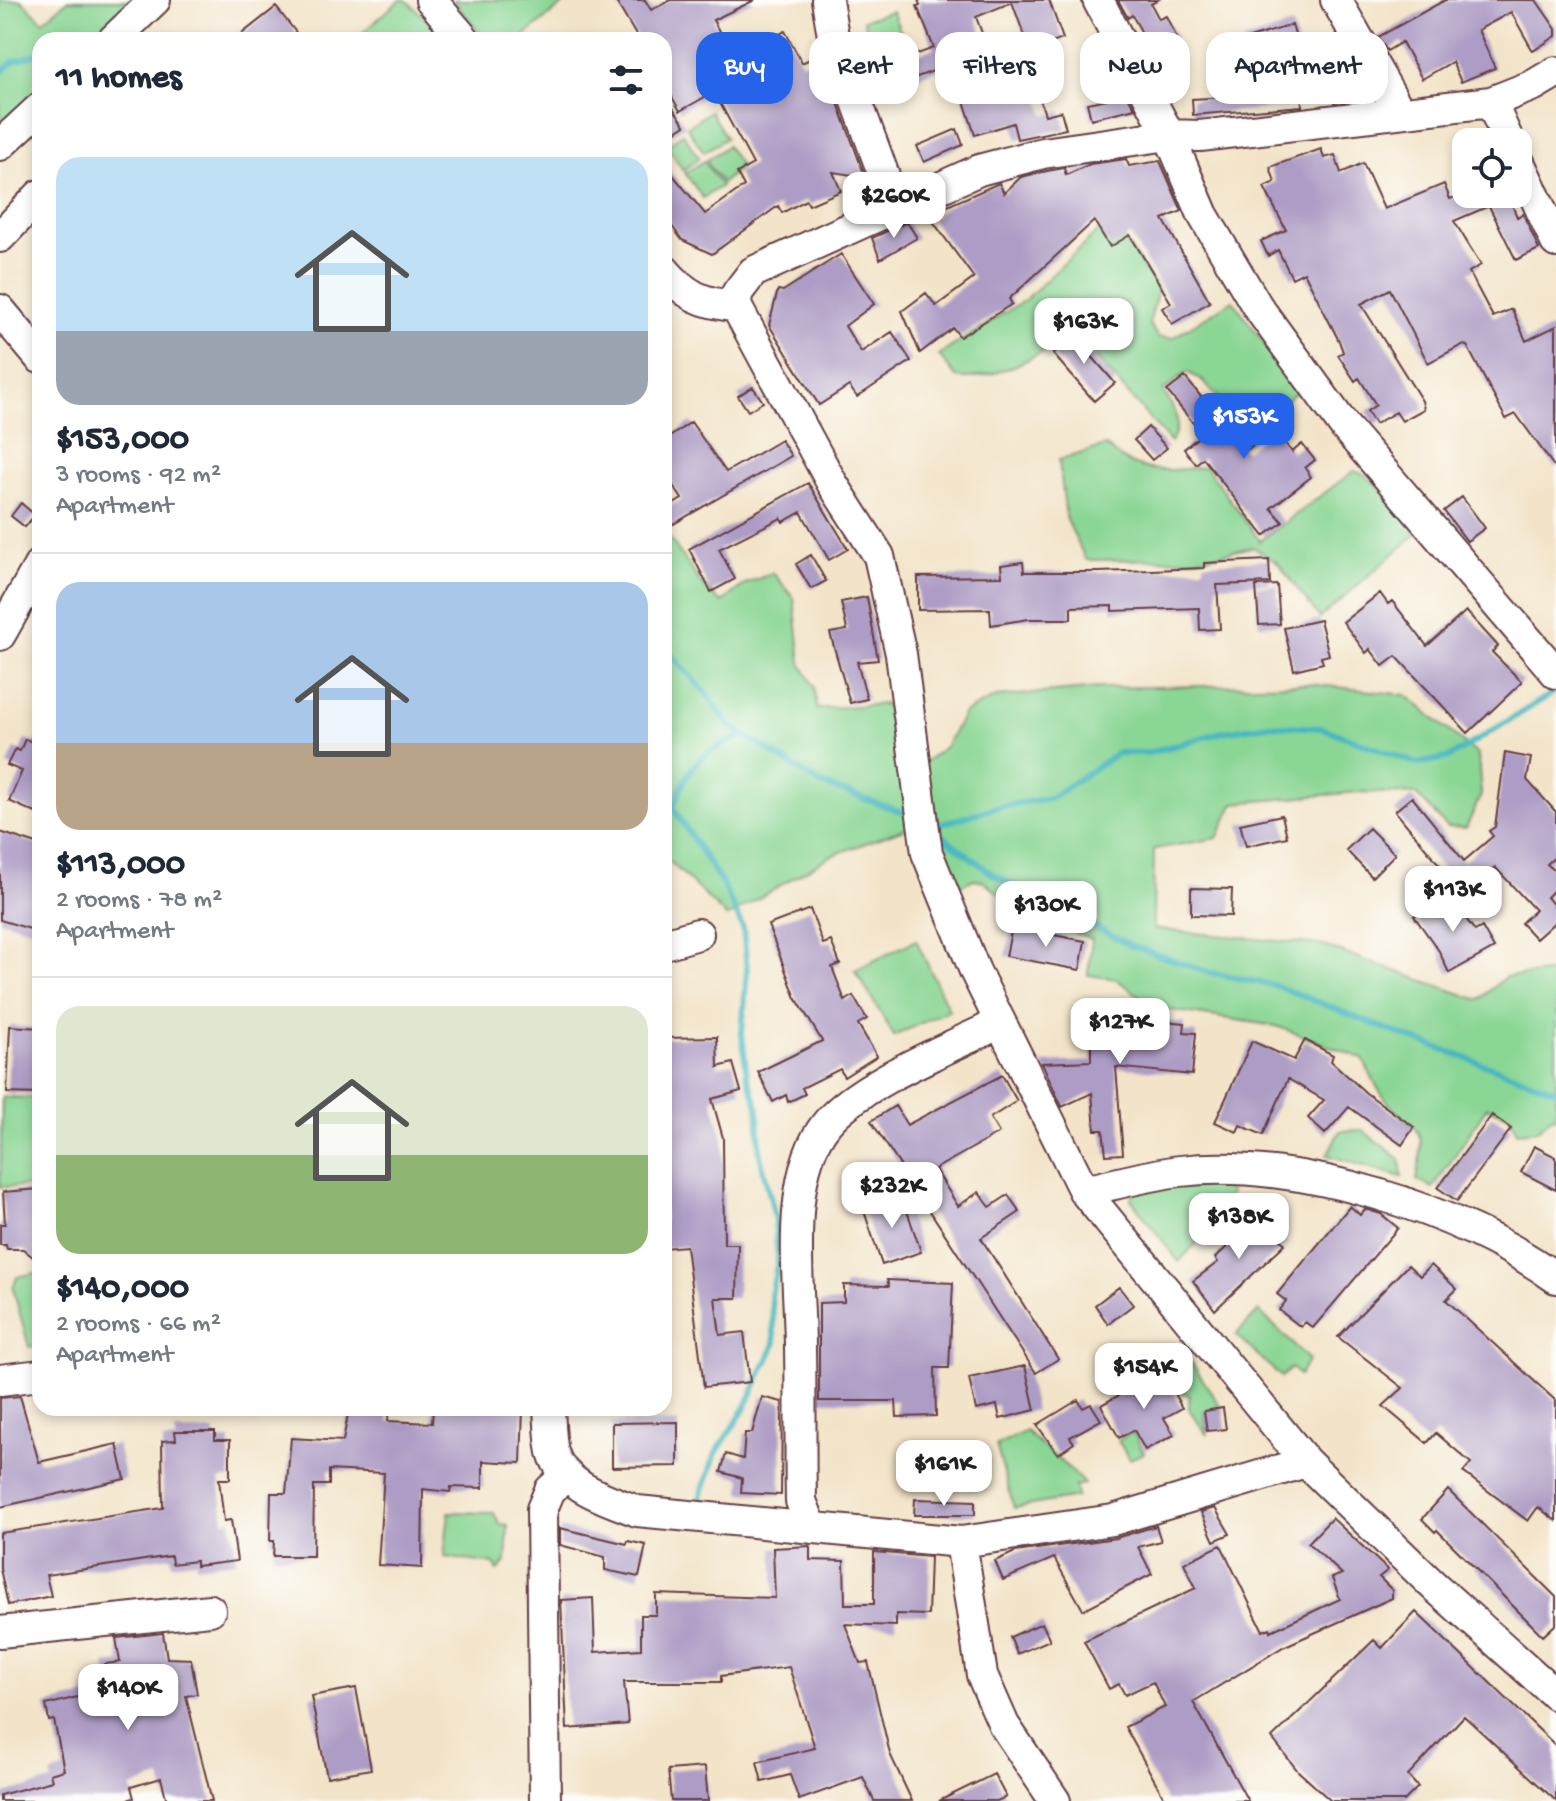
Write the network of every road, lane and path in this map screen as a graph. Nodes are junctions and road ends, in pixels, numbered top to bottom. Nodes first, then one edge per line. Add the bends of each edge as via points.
1 (155, 0) edge
2 (431, 0) edge
3 (827, 0) edge
4 (1098, 0) edge
5 (1336, 0) edge
6 (121, 32) edge
7 (458, 32) edge
8 (1556, 72) edge
9 (1491, 102) junction
10 (1400, 112) junction
11 (32, 115) edge
12 (1503, 128) edge
13 (1169, 135) junction
14 (0, 145) edge
15 (1532, 190) edge
16 (32, 203) edge
17 (895, 206) junction
18 (0, 237) edge
19 (1556, 242) edge
20 (672, 280) edge
21 (736, 306) junction
22 (0, 310) edge
23 (32, 348) edge
24 (32, 578) edge
25 (0, 635) edge
26 (1556, 673) edge
27 (698, 934) dead end
28 (672, 942) edge
29 (1000, 1023) junction
30 (1084, 1191) junction
31 (1556, 1278) edge
32 (32, 1376) edge
33 (0, 1380) edge
34 (550, 1416) edge
35 (1306, 1462) junction
36 (567, 1475) junction
37 (812, 1528) junction
38 (961, 1542) junction
39 (210, 1610) dead end
40 (0, 1632) edge
41 (1556, 1695) edge
42 (545, 1801) edge
43 (1055, 1801) edge

1 - 6 street
2 - 7 street
3 - 17 street via 833,36
4 - 13 street
5 - 10 street
8 - 9 street
9 - 10 street
9 - 12 street
10 - 13 street via 1200,136
11 - 14 street
13 - 17 street via 1043,153 979,170
13 - 26 street via 1203,215 1257,306 1345,427
15 - 19 street
16 - 18 street
17 - 21 street via 753,272 737,293
20 - 21 street via 698,300
21 - 29 street via 832,483 879,556 901,654 927,853
22 - 23 street
24 - 25 street
27 - 28 street
29 - 30 street
29 - 37 street via 853,1101 828,1122 810,1148 798,1230 801,1501
30 - 31 street via 1182,1171 1291,1172 1423,1209 1527,1257
30 - 35 street
32 - 33 street
34 - 36 street via 553,1453
35 - 38 street via 1113,1520
35 - 41 street
36 - 37 street via 593,1493 637,1511
36 - 42 street via 550,1490 542,1509
37 - 38 street
38 - 43 street via 982,1675 1004,1725
39 - 40 street

